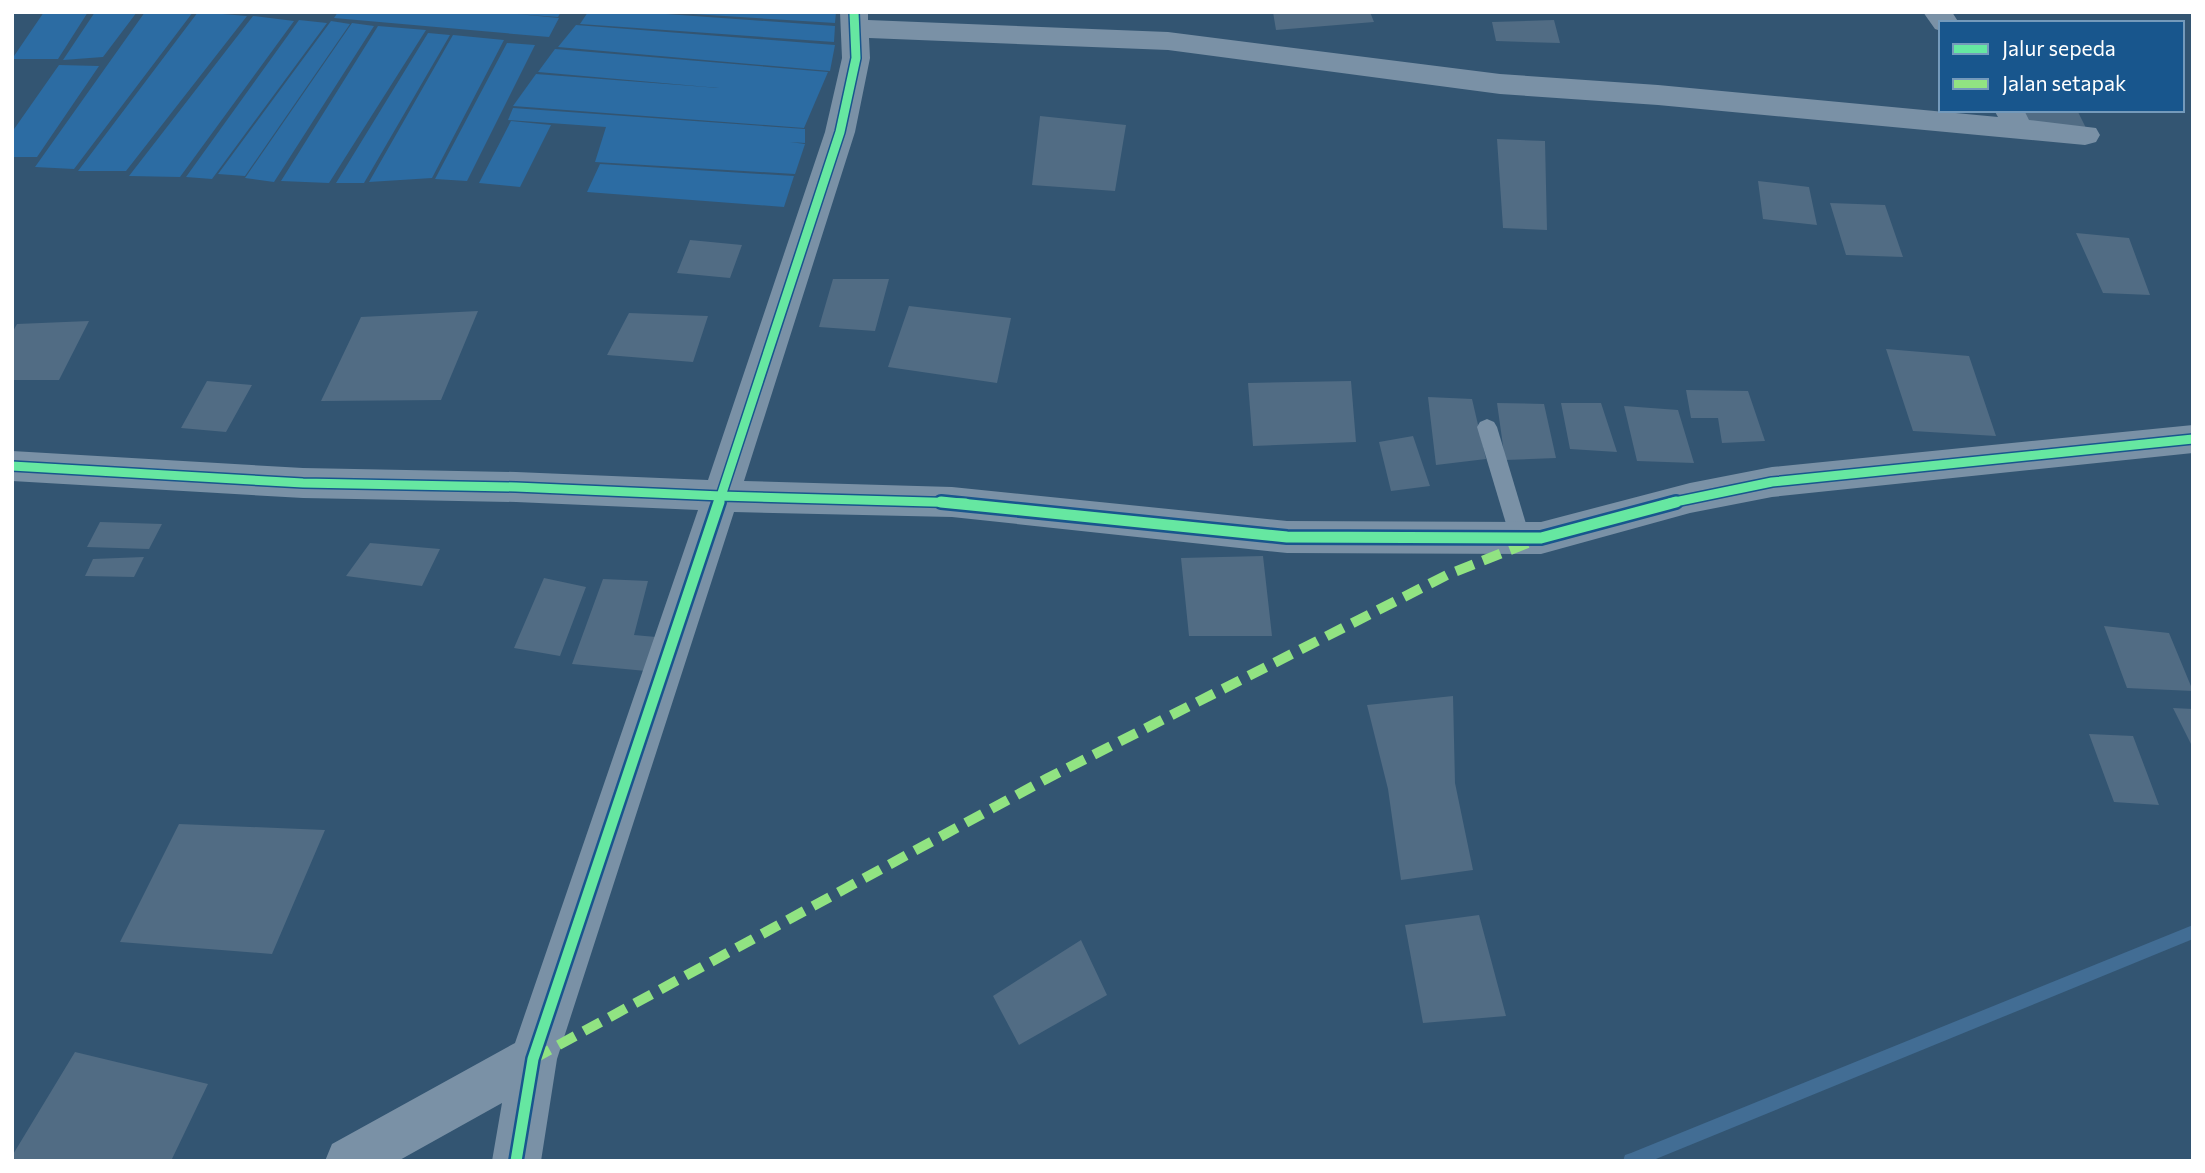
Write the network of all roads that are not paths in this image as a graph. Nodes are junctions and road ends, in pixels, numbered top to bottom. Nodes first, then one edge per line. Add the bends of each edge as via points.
1 (855, 20) edge
2 (2014, 119) edge
3 (2085, 135) dead end
4 (1487, 427) dead end
5 (2193, 439) edge
6 (12, 466) edge
7 (721, 496) junction
8 (1520, 537) junction
9 (533, 1059) junction
10 (349, 1161) edge
11 (516, 1161) edge

1 - 2 street via 1168,41 1500,85
1 - 7 street via 856,58 840,132
2 - 3 street
4 - 8 lane
5 - 8 street via 1772,482 1690,498 1542,538
6 - 7 street via 303,483
7 - 8 street via 952,502 1287,537
7 - 9 street
9 - 10 street
9 - 11 street

